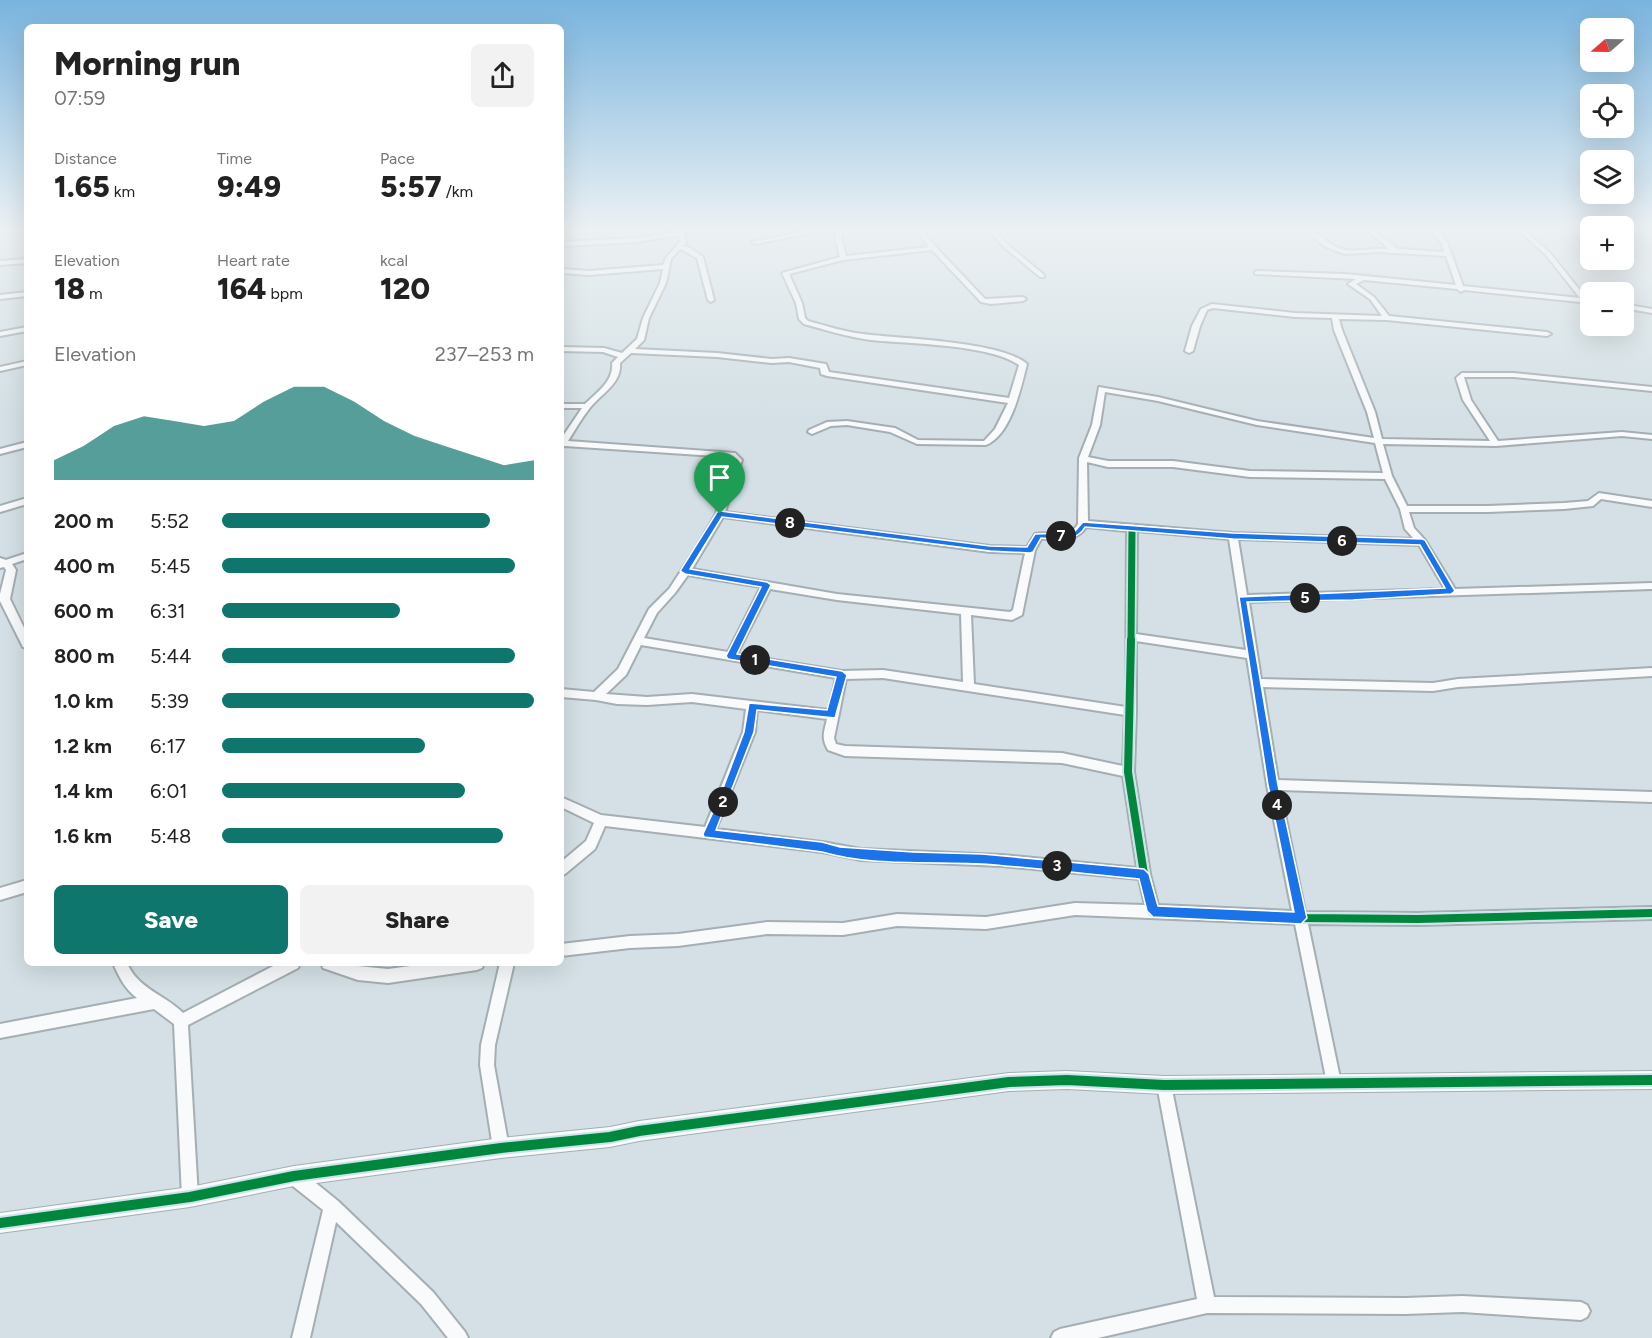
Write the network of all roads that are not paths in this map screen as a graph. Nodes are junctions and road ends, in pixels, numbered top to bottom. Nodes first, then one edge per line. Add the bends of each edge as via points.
1 (659, 291) edge
2 (709, 291) edge
3 (794, 291) edge
4 (975, 291) edge
5 (1362, 291) edge
6 (1477, 291) edge
7 (24, 294) edge
8 (0, 297) edge
9 (1023, 299) dead end
10 (711, 300) dead end
11 (1580, 300) edge
12 (1634, 308) edge
13 (1652, 311) edge
14 (1335, 316) junction
15 (1387, 318) junction
16 (24, 330) edge
17 (0, 334) edge
18 (1547, 334) dead end
19 (564, 349) edge
20 (631, 351) junction
21 (1189, 351) dead end
22 (622, 356) junction
23 (24, 364) edge
24 (0, 369) edge
25 (1652, 389) edge
26 (1012, 402) junction
27 (564, 406) edge
28 (587, 406) junction
29 (812, 432) dead end
30 (1652, 437) edge
31 (564, 441) edge
32 (1378, 441) junction
33 (564, 444) edge
34 (1496, 444) junction
35 (24, 445) edge
36 (0, 452) edge
37 (1083, 458) junction
38 (1388, 476) junction
39 (24, 502) edge
40 (1652, 504) edge
41 (0, 509) edge
42 (1404, 509) junction
43 (720, 514) junction
44 (1083, 524) junction
45 (1132, 529) junction
46 (1233, 536) junction
47 (1422, 542) junction
48 (1030, 550) junction
49 (24, 557) edge
50 (2, 563) edge
51 (685, 571) junction
52 (767, 585) junction
53 (1652, 586) edge
54 (1451, 591) junction
55 (2, 598) edge
56 (1242, 599) junction
57 (966, 611) junction
58 (1132, 637) junction
59 (24, 638) edge
60 (640, 641) junction
61 (1251, 655) junction
62 (731, 656) junction
63 (1652, 672) edge
64 (842, 675) junction
65 (1256, 683) junction
66 (969, 687) junction
67 (564, 693) edge
68 (596, 696) junction
69 (752, 705) junction
70 (1131, 712) junction
71 (831, 715) junction
72 (1128, 772) junction
73 (1273, 785) junction
74 (1652, 797) edge
75 (564, 803) edge
76 (601, 820) junction
77 (708, 834) junction
78 (564, 868) edge
79 (1144, 874) junction
80 (24, 887) edge
81 (0, 894) edge
82 (1153, 911) junction
83 (1652, 913) edge
84 (1301, 918) junction
85 (564, 950) edge
86 (121, 966) edge
87 (286, 966) edge
88 (337, 966) edge
89 (456, 966) edge
90 (506, 966) edge
91 (154, 1002) junction
92 (181, 1021) junction
93 (0, 1031) edge
94 (1652, 1080) edge
95 (1334, 1083) junction
96 (1164, 1085) junction
97 (501, 1148) junction
98 (294, 1176) junction
99 (190, 1197) junction
100 (333, 1207) junction
101 (0, 1223) edge
102 (1207, 1305) junction
103 (1581, 1311) dead end
104 (301, 1338) edge
105 (459, 1338) edge
106 (1060, 1338) edge

1 - 20 street via 640,340
2 - 10 street
3 - 26 street via 804,321 861,336 977,348 1018,358 1023,364
4 - 9 street via 991,302
5 - 15 street
6 - 11 street
7 - 8 street
12 - 13 street
14 - 15 street
14 - 21 street via 1206,306
14 - 32 street
15 - 18 street
16 - 17 street
19 - 22 street via 609,350
20 - 22 street
20 - 26 street via 789,360 823,366 827,374
22 - 28 street via 611,382
23 - 24 street
25 - 34 street via 1514,375 1462,375 1467,400
26 - 29 street via 993,438 986,442 917,442 892,430 847,423 830,424
27 - 28 street
28 - 31 street
30 - 34 street via 1622,434
32 - 34 street
32 - 37 street via 1257,423 1102,389 1096,425
32 - 38 street
33 - 43 street via 732,455 737,464
35 - 36 street
37 - 38 street via 1108,464 1173,464 1250,474
37 - 44 street
38 - 42 street
39 - 41 street
40 - 42 street via 1599,496 1590,504 1564,506
42 - 47 street via 1410,529
43 - 48 street via 990,549
43 - 51 street
44 - 45 street
44 - 48 street via 1078,533 1069,536 1038,536
45 - 46 street
45 - 58 street
46 - 47 street
46 - 56 street
47 - 54 street
48 - 57 street via 1016,616
49 - 50 street
50 - 55 street via 11,570
51 - 52 street
51 - 60 street via 653,611
52 - 57 street
52 - 62 street
53 - 54 street
54 - 56 street
55 - 59 street
56 - 61 street
57 - 66 street
58 - 61 street
58 - 70 street
60 - 62 street
60 - 68 street via 622,672
61 - 65 street
62 - 64 street
63 - 65 street via 1433,687
64 - 66 street via 883,674
64 - 71 street
65 - 73 street
66 - 70 street
67 - 68 street
68 - 69 street via 647,701 692,698
69 - 71 street
69 - 77 street via 749,732
70 - 72 street
71 - 72 street via 828,738 832,747 846,751 1062,758
72 - 79 street
73 - 74 street
73 - 84 street
75 - 76 street
76 - 77 street
76 - 78 street via 591,845
77 - 79 street via 840,852 982,859
79 - 82 street
80 - 81 street
82 - 84 street
82 - 85 street via 1075,909 986,923 897,920 843,929 767,928
83 - 84 street
84 - 95 street
86 - 91 street via 131,985
87 - 92 street
88 - 89 street via 388,976
90 - 97 street via 487,1065
91 - 92 street via 175,1013
91 - 93 street
92 - 99 street
94 - 95 street
95 - 96 street
96 - 97 street via 1067,1080 1009,1082 610,1137
96 - 102 street
97 - 98 street
98 - 99 street
98 - 100 street
99 - 101 street
100 - 104 street
100 - 105 street via 427,1298
102 - 103 street via 1462,1304
102 - 106 street

